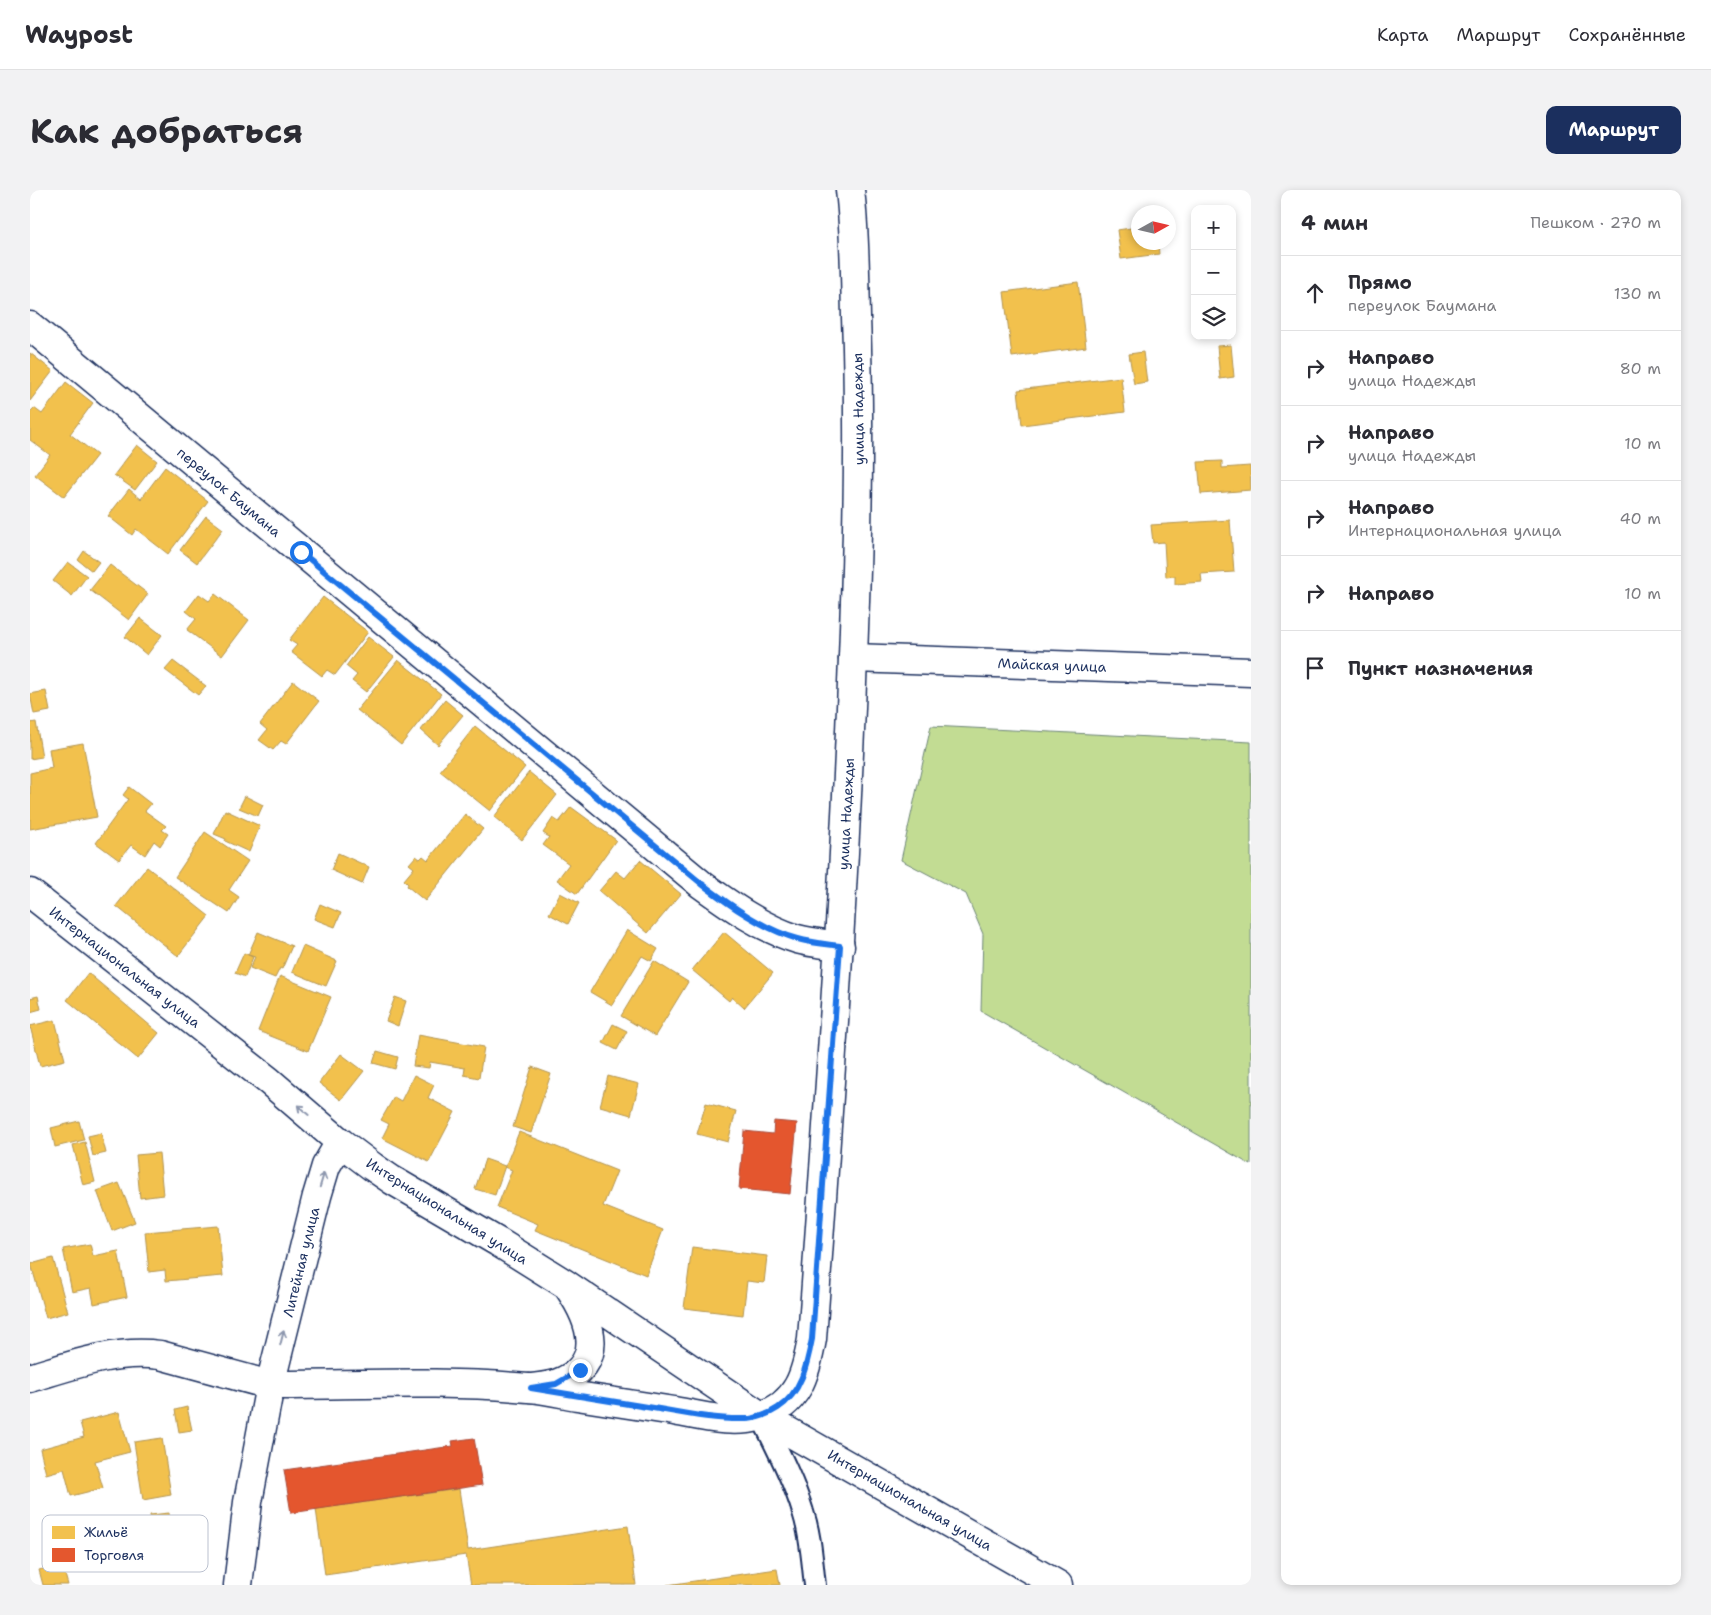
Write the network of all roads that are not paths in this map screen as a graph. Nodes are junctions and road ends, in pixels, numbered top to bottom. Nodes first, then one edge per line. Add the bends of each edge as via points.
1 (850, 190) edge
2 (30, 326) edge
3 (853, 658) junction
4 (1251, 672) edge
5 (30, 893) edge
6 (840, 946) junction
7 (340, 1142) junction
8 (567, 1285) junction
9 (30, 1378) edge
10 (270, 1385) junction
11 (531, 1388) junction
12 (761, 1416) junction
13 (238, 1585) edge
14 (815, 1585) edge
15 (1058, 1585) edge

1 - 3 street, улица Надежды via 858,379 859,514
2 - 6 street, переулок Баумана via 702,884 733,907 778,932
3 - 4 street, Майская улица
3 - 6 street, улица Надежды
7 -> 5 street, Интернациональная улица via 269,1081
6 - 12 street, улица Надежды via 808,1363 790,1398
7 - 8 street, Интернациональная улица via 392,1180
10 -> 7 street, Литейная улица via 317,1196 326,1166
8 - 11 street via 586,1318 591,1342 588,1356 580,1370 568,1379
8 - 12 street, Интернациональная улица
9 - 10 street via 86,1361 144,1353
10 - 11 street via 455,1384
10 - 13 street, Литейная улица via 248,1502
11 - 12 street via 702,1416 747,1419
12 - 14 lane via 804,1513
12 - 15 street, Интернациональная улица

